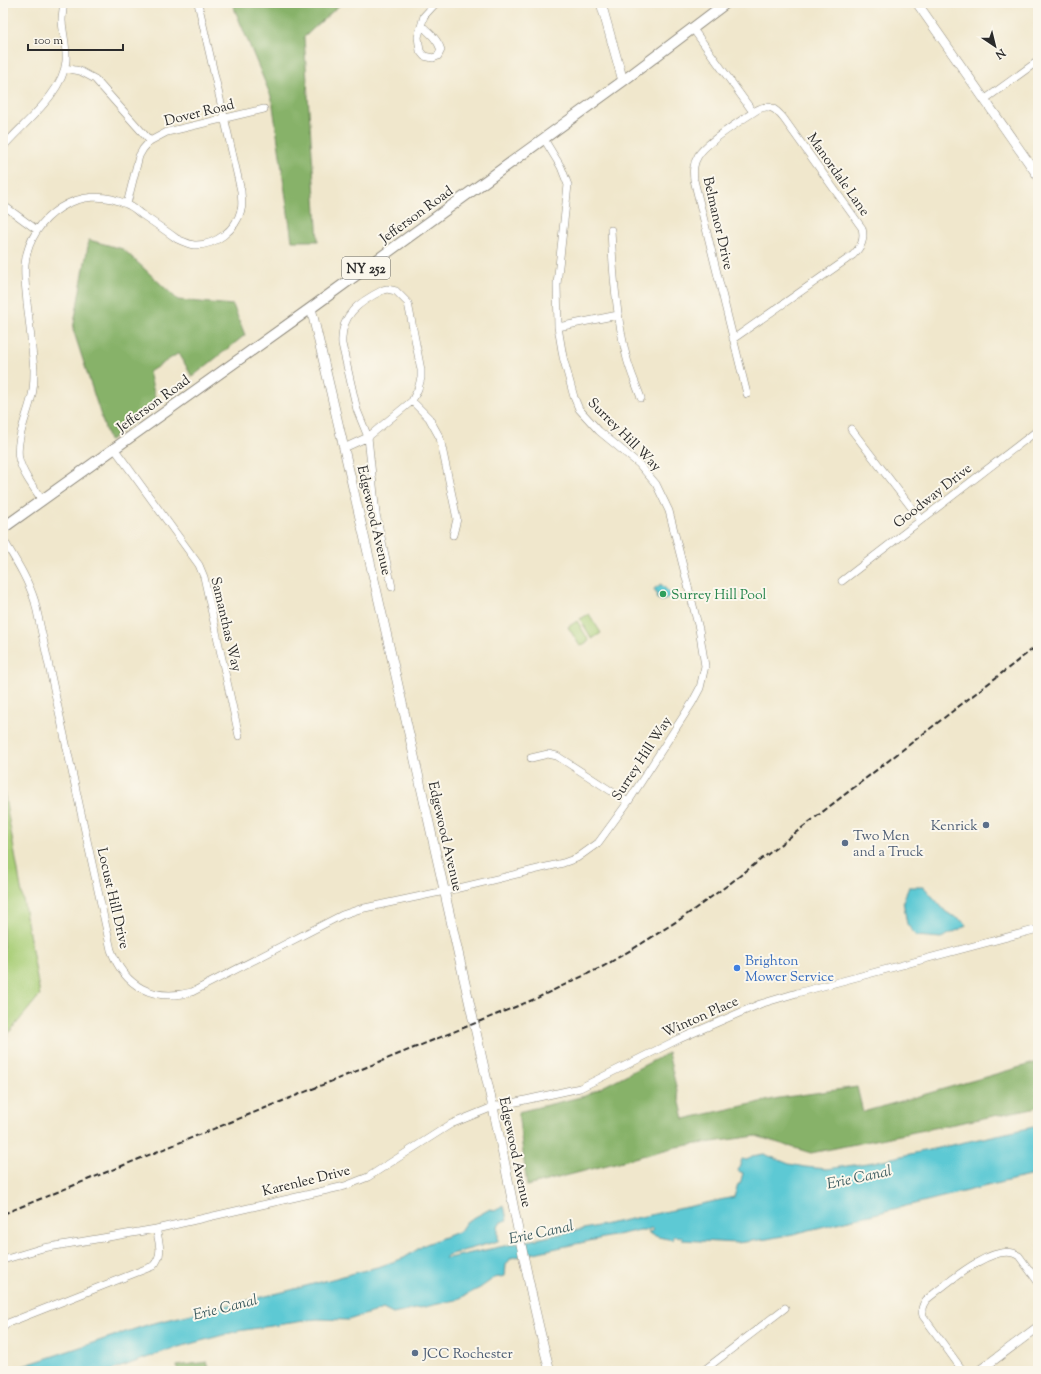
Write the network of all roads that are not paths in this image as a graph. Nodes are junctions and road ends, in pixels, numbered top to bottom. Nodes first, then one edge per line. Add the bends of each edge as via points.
1 (64, 3) edge
2 (198, 3) edge
3 (436, 3) edge
4 (601, 3) edge
5 (726, 3) edge
6 (917, 3) edge
7 (422, 26) dead end
8 (693, 29) junction
9 (1038, 61) edge
10 (65, 68) junction
11 (623, 81) junction
12 (984, 100) junction
13 (264, 109) dead end
14 (753, 112) junction
15 (224, 118) junction
16 (544, 139) junction
17 (150, 141) junction
18 (3, 147) edge
19 (1038, 176) edge
20 (127, 204) junction
21 (3, 205) edge
22 (37, 230) junction
23 (611, 230) dead end
24 (311, 308) junction
25 (618, 315) junction
26 (558, 327) junction
27 (733, 338) junction
28 (747, 394) dead end
29 (641, 398) dead end
30 (412, 401) junction
31 (850, 429) dead end
32 (1038, 430) edge
33 (368, 437) junction
34 (114, 448) junction
35 (344, 448) junction
36 (42, 500) junction
37 (921, 520) junction
38 (3, 528) edge
39 (453, 534) dead end
40 (3, 539) edge
41 (842, 581) dead end
42 (392, 587) dead end
43 (239, 736) dead end
44 (531, 758) dead end
45 (628, 802) junction
46 (444, 890) junction
47 (1038, 929) edge
48 (493, 1107) junction
49 (156, 1229) junction
50 (3, 1260) edge
51 (1038, 1282) edge
52 (785, 1308) dead end
53 (3, 1327) edge
54 (1038, 1327) edge
55 (550, 1371) edge
56 (703, 1371) edge
57 (963, 1371) edge
58 (979, 1371) edge

1 - 10 street via 62,21
2 - 15 street
3 - 7 street via 424,16
4 - 11 street
5 - 8 main road, Jefferson Road / NY 252
6 - 12 street
8 - 11 main road, Jefferson Road / NY 252
8 - 14 street
9 - 12 street
10 - 17 street via 80,71 95,79
10 - 18 street via 48,98
11 - 16 main road, Jefferson Road / NY 252
12 - 19 street
13 - 15 street, Dover Road
14 - 27 street, Belmanor Drive via 704,147 693,170
14 - 27 street, Manordale Lane via 765,106 778,111 862,228 863,240 853,255
15 - 17 street, Dover Road via 167,132
15 - 20 street via 242,202 233,227 211,242 184,242
16 - 24 main road, Jefferson Road / NY 252
16 - 26 street, Surrey Hill Way via 568,185 557,284
17 - 20 street, Dover Road via 139,156
20 - 22 street via 100,197 79,199 51,214
21 - 22 street
22 - 36 street via 29,246 24,270 34,386 18,451 23,469
23 - 25 street
24 - 34 main road, Jefferson Road / NY 252
24 - 35 street, Edgewood Avenue
25 - 26 street
25 - 29 street via 626,355
26 - 45 street, Surrey Hill Way via 562,357 579,408 599,431 639,464 656,484 668,511 699,629 705,666 700,688 692,703
27 - 28 street, Belmanor Drive
30 - 33 street
30 - 33 street via 418,389 421,370 408,303 396,291 387,289 351,312 342,334 357,410
30 - 39 street via 429,418 440,438 457,519
31 - 37 street
32 - 37 street, Goodway Drive
33 - 35 street
33 - 42 street via 376,514
34 - 36 main road, Jefferson Road / NY 252
34 - 43 street, Samanthas Way via 199,565 204,577
35 - 46 street, Edgewood Avenue
36 - 38 main road, Jefferson Road / NY 252
37 - 41 street, Goodway Drive
40 - 46 street, Locust Hill Drive via 23,572 35,602 111,950 122,972 133,982 159,995 192,992 342,915 360,908
44 - 45 street via 548,754 557,756
45 - 46 street, Surrey Hill Way via 598,843 578,858
46 - 48 street, Edgewood Avenue
47 - 48 street, Winton Place via 760,1004 679,1039 580,1088
48 - 49 street, Karenlee Drive via 451,1124 368,1177 345,1186
48 - 55 street, Edgewood Avenue via 528,1279
49 - 50 street, Karenlee Drive via 43,1248
49 - 53 street via 160,1256 153,1266
51 - 57 street via 1019,1256 1009,1252 987,1257 975,1263 926,1300 921,1311 923,1316
52 - 56 street
54 - 58 street

